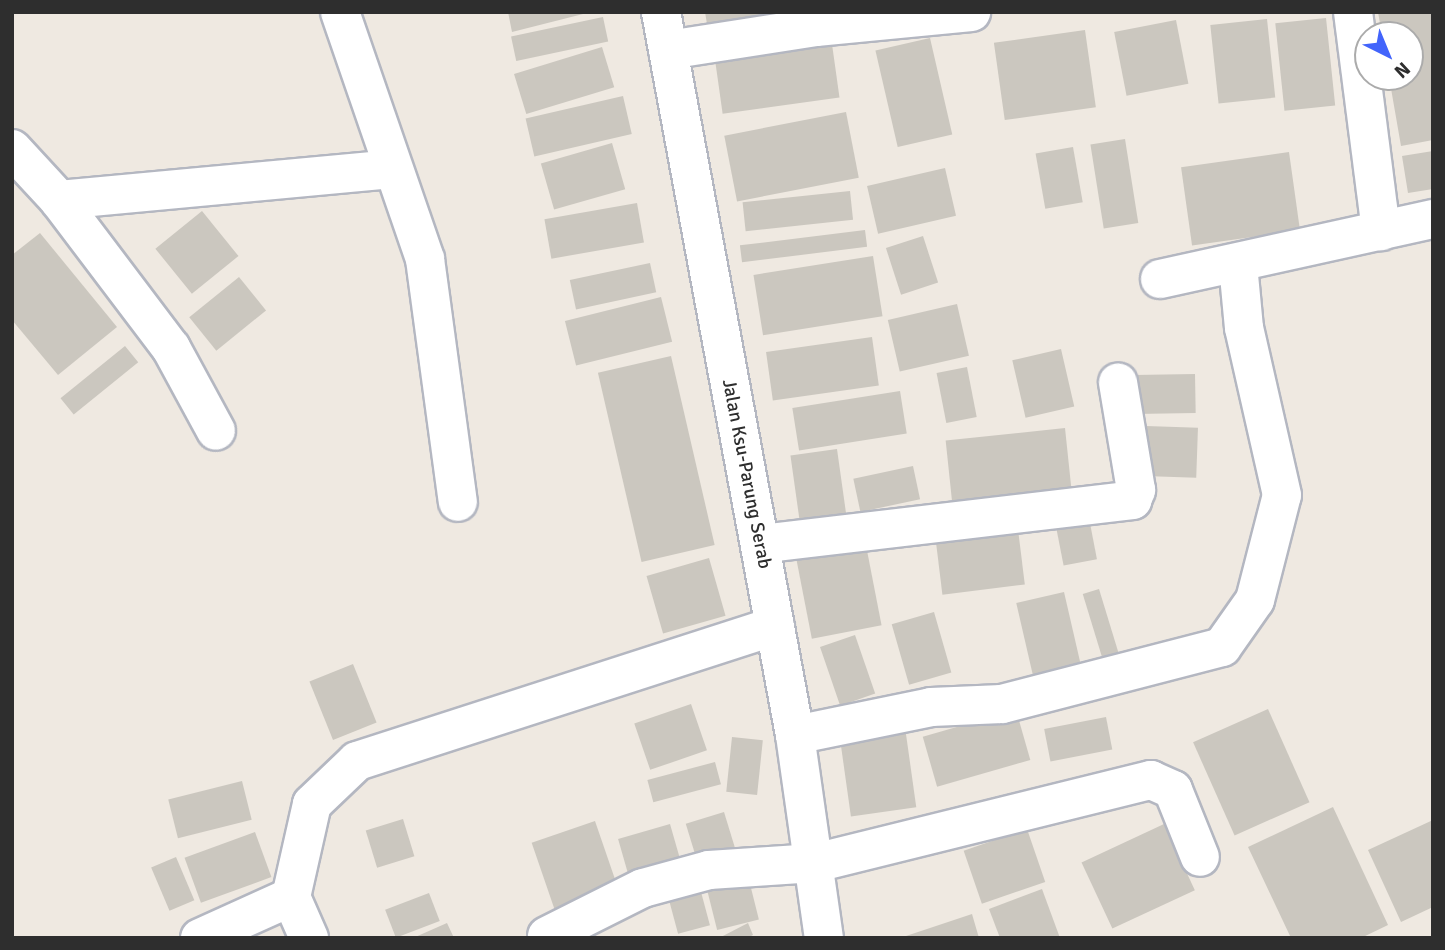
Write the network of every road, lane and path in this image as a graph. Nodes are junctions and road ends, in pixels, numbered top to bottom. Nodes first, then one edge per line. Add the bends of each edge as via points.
1 (340, 12) edge
2 (661, 12) edge
3 (971, 12) edge
4 (1353, 12) edge
5 (668, 50) junction
6 (12, 149) edge
7 (392, 169) junction
8 (60, 200) junction
9 (1433, 219) edge
10 (1381, 231) junction
11 (1238, 264) junction
12 (1160, 279) dead end
13 (1118, 382) dead end
14 (216, 431) dead end
15 (458, 502) dead end
16 (760, 544) junction
17 (775, 626) junction
18 (795, 734) junction
19 (1200, 857) dead end
20 (815, 863) junction
21 (291, 897) junction
22 (547, 936) dead end
23 (200, 938) edge
24 (309, 938) edge
25 (824, 938) edge

1 - 7 street
2 - 5 street, Jalan Ksu-Parung Serab
3 - 5 street via 816,27
4 - 10 street
5 - 16 street, Jalan Ksu-Parung Serab
6 - 8 street
7 - 8 street
7 - 15 street via 425,259
8 - 14 street via 171,348
9 - 10 street
10 - 11 street
11 - 12 street
11 - 18 street via 1244,328 1282,495 1255,600 1222,647 1002,704 931,707
13 - 16 street via 1136,490 1132,500
16 - 17 street, Jalan Ksu-Parung Serab
17 - 18 street, Jalan Ksu-Parung Serab
17 - 21 street via 357,761 312,804
18 - 20 street, Jalan Ksu-Parung Serab
19 - 20 street via 1173,790 1151,780
20 - 22 street via 709,870 643,888
20 - 25 street, Jalan Ksu-Parung Serab
21 - 23 street
21 - 24 street

